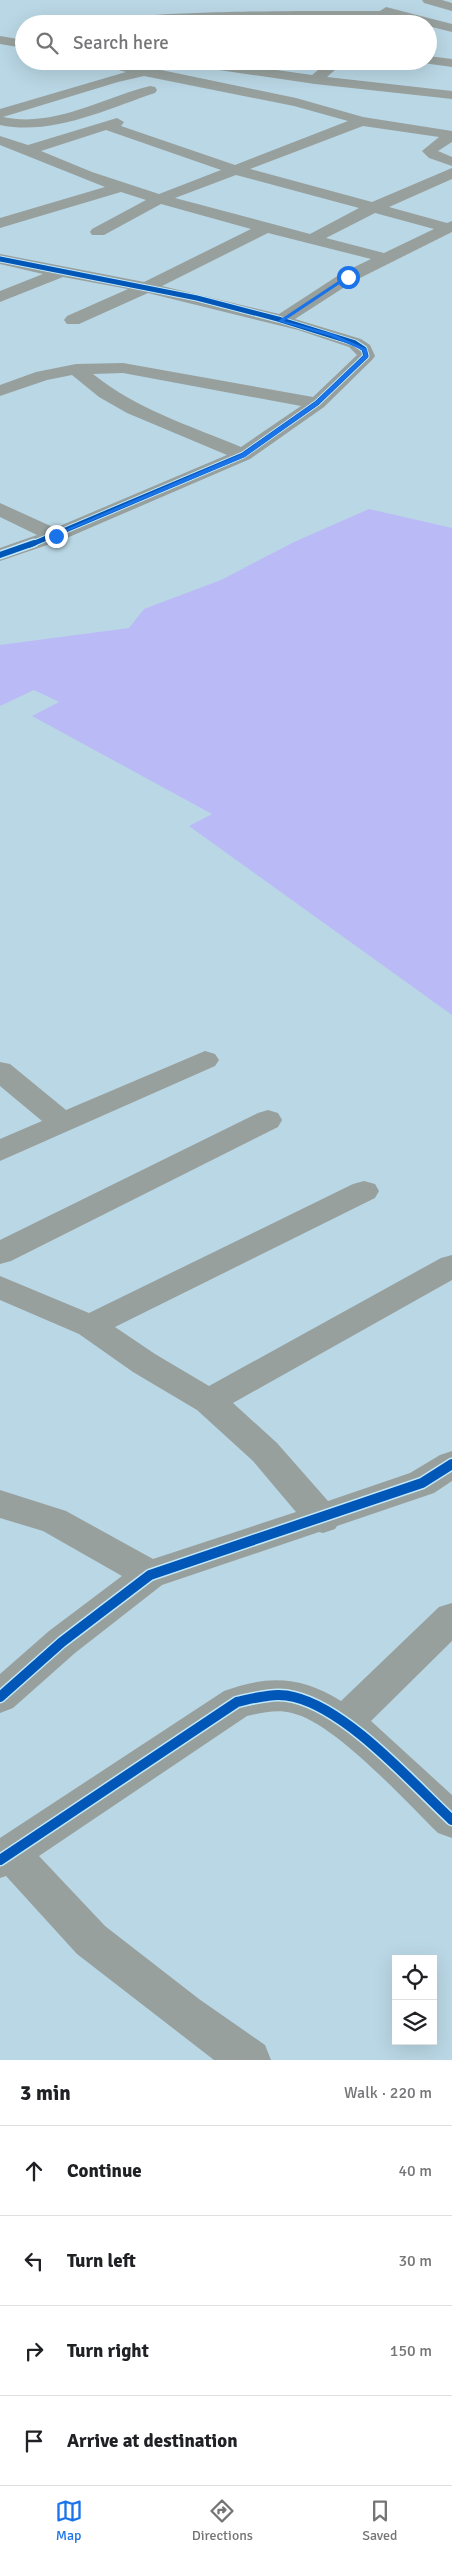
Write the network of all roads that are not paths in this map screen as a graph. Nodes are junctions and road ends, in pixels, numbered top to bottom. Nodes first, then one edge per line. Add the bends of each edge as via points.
1 (262, 0) edge
2 (428, 0) edge
3 (351, 2) dead end
4 (452, 6) edge
5 (265, 15) joint
6 (402, 15) joint
7 (437, 25) edge
8 (452, 28) edge
9 (0, 40) edge
10 (15, 42) edge
11 (0, 51) edge
12 (15, 52) edge
13 (437, 61) edge
14 (452, 63) edge
15 (135, 70) edge
16 (246, 70) edge
17 (327, 70) edge
18 (143, 72) junction
19 (115, 78) junction
20 (315, 80) junction
21 (150, 90) junction
22 (168, 95) dead end
23 (452, 95) edge
24 (8, 97) dead end
25 (296, 102) junction
26 (32, 104) junction
27 (236, 105) dead end
28 (0, 114) edge
29 (0, 121) edge
30 (362, 121) junction
31 (452, 135) edge
32 (0, 140) edge
33 (29, 150) junction
34 (452, 162) edge
35 (233, 169) junction
36 (452, 173) edge
37 (122, 186) junction
38 (159, 199) junction
39 (372, 208) junction
40 (0, 224) edge
41 (267, 227) junction
42 (450, 227) edge
43 (98, 232) dead end
44 (312, 239) junction
45 (385, 258) junction
46 (0, 259) edge
47 (62, 272) junction
48 (146, 288) junction
49 (0, 297) edge
50 (73, 320) dead end
51 (280, 321) junction
52 (76, 369) junction
53 (0, 392) edge
54 (317, 403) junction
55 (243, 455) junction
56 (0, 509) edge
57 (56, 536) junction
58 (0, 555) edge
59 (204, 1060) dead end
60 (0, 1071) edge
61 (268, 1120) dead end
62 (63, 1123) junction
63 (0, 1151) edge
64 (364, 1191) dead end
65 (0, 1253) edge
66 (452, 1266) edge
67 (0, 1288) edge
68 (90, 1326) junction
69 (209, 1401) junction
70 (452, 1464) edge
71 (0, 1504) edge
72 (323, 1519) junction
73 (150, 1576) junction
74 (452, 1618) edge
75 (0, 1697) edge
76 (345, 1722) junction
77 (452, 1820) edge
78 (6, 1856) edge
79 (250, 2060) edge

1 - 5 street
2 - 4 street
3 - 6 street
5 - 6 street
7 - 8 street
9 - 10 street
11 - 12 street
13 - 14 street
15 - 18 street
16 - 20 street
17 - 20 street
18 - 19 street
18 - 25 street
19 - 21 street
19 - 26 street
20 - 23 street
21 - 22 street
21 - 29 street via 38,124 16,126
24 - 26 street
25 - 27 street
25 - 30 street
26 - 28 street
30 - 31 street
30 - 35 street
31 - 34 street via 429,151
32 - 33 street
33 - 35 street via 111,124
33 - 37 street via 62,167
35 - 38 street
35 - 39 street
36 - 39 street
37 - 38 street
37 - 40 street
38 - 41 street
38 - 43 street
39 - 42 street
39 - 44 street
41 - 44 street
41 - 48 street
42 - 45 street
44 - 45 street
45 - 51 street via 348,277
46 - 47 street
47 - 48 street
47 - 49 street
48 - 50 street
48 - 51 street
51 - 54 street via 331,335 364,349 366,356
52 - 53 street via 42,376
52 - 54 street via 123,368
52 - 55 street via 105,393 134,409
54 - 55 street
55 - 57 street
56 - 57 street
57 - 58 street
59 - 62 street
60 - 62 street
61 - 65 street
62 - 63 street
64 - 68 street
66 - 69 street
67 - 68 street
68 - 69 street via 144,1363
69 - 72 street via 265,1452
70 - 72 street via 422,1483
71 - 73 street via 54,1521
72 - 73 street
73 - 75 street via 62,1642
74 - 76 street
76 - 77 street
76 - 78 street via 301,1698 268,1695 237,1702
78 - 79 street via 91,1940

